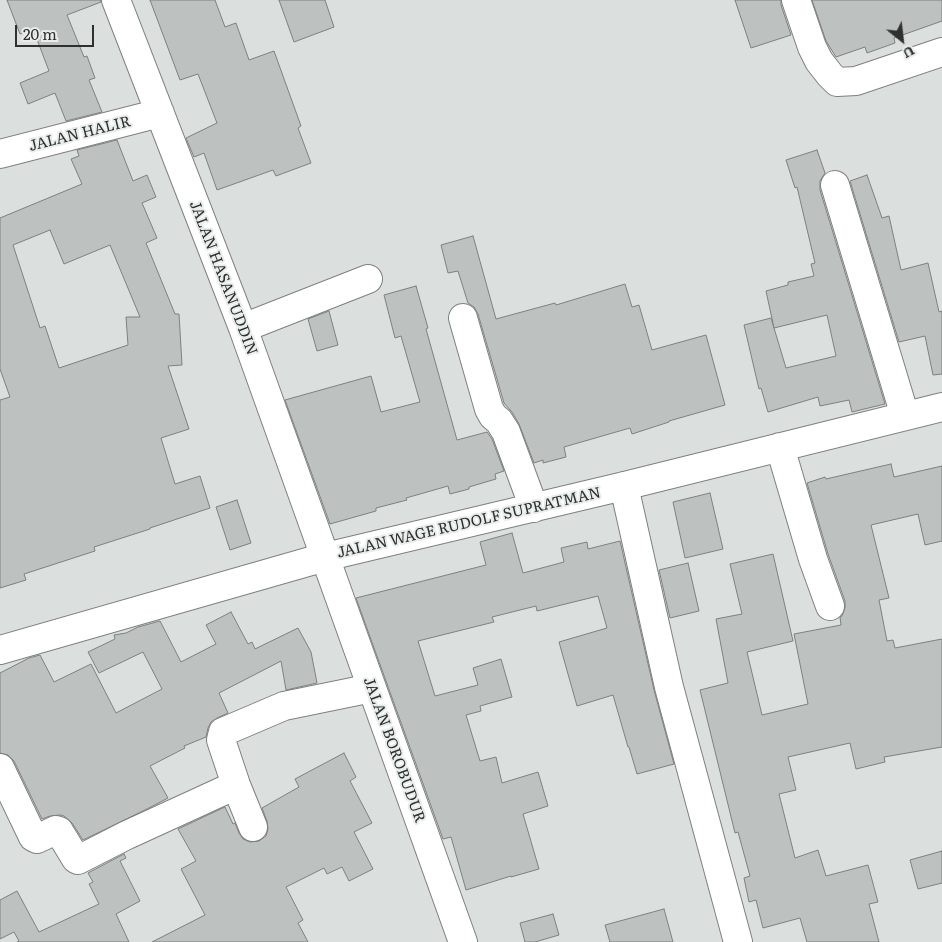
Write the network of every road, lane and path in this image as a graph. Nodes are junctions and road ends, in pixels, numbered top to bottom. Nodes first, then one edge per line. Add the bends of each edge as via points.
1 (116, 0) edge
2 (796, 0) edge
3 (942, 52) edge
4 (160, 114) junction
5 (0, 154) edge
6 (835, 185) dead end
7 (368, 279) dead end
8 (464, 318) dead end
9 (242, 328) junction
10 (942, 407) edge
11 (905, 416) junction
12 (780, 447) junction
13 (624, 486) junction
14 (534, 508) junction
15 (325, 557) junction
16 (830, 606) dead end
17 (0, 650) edge
18 (372, 688) junction
19 (0, 768) edge
20 (236, 785) junction
21 (253, 827) dead end
22 (463, 942) edge
23 (738, 942) edge

1 - 4 street, JALAN HASANUDDIN
2 - 3 street via 819,61 837,82 856,81
4 - 5 street, JALAN HALIR
4 - 9 street, JALAN HASANUDDIN
6 - 11 street
7 - 9 street
8 - 14 street via 489,409 506,432
9 - 15 street, JALAN HASANUDDIN
10 - 11 street, JALAN WAGE RUDOLF SUPRATMAN
11 - 12 street, JALAN WAGE RUDOLF SUPRATMAN
12 - 13 street, JALAN WAGE RUDOLF SUPRATMAN
12 - 16 street
13 - 14 street, JALAN WAGE RUDOLF SUPRATMAN
13 - 23 street via 669,686
14 - 15 street, JALAN WAGE RUDOLF SUPRATMAN
15 - 17 street, JALAN WAGE RUDOLF SUPRATMAN
15 - 18 street, JALAN BOROBUDUR
18 - 20 street via 296,703 222,732 220,740
18 - 22 street, JALAN BOROBUDUR
19 - 20 street via 33,837 37,839 59,830 78,860
20 - 21 street

